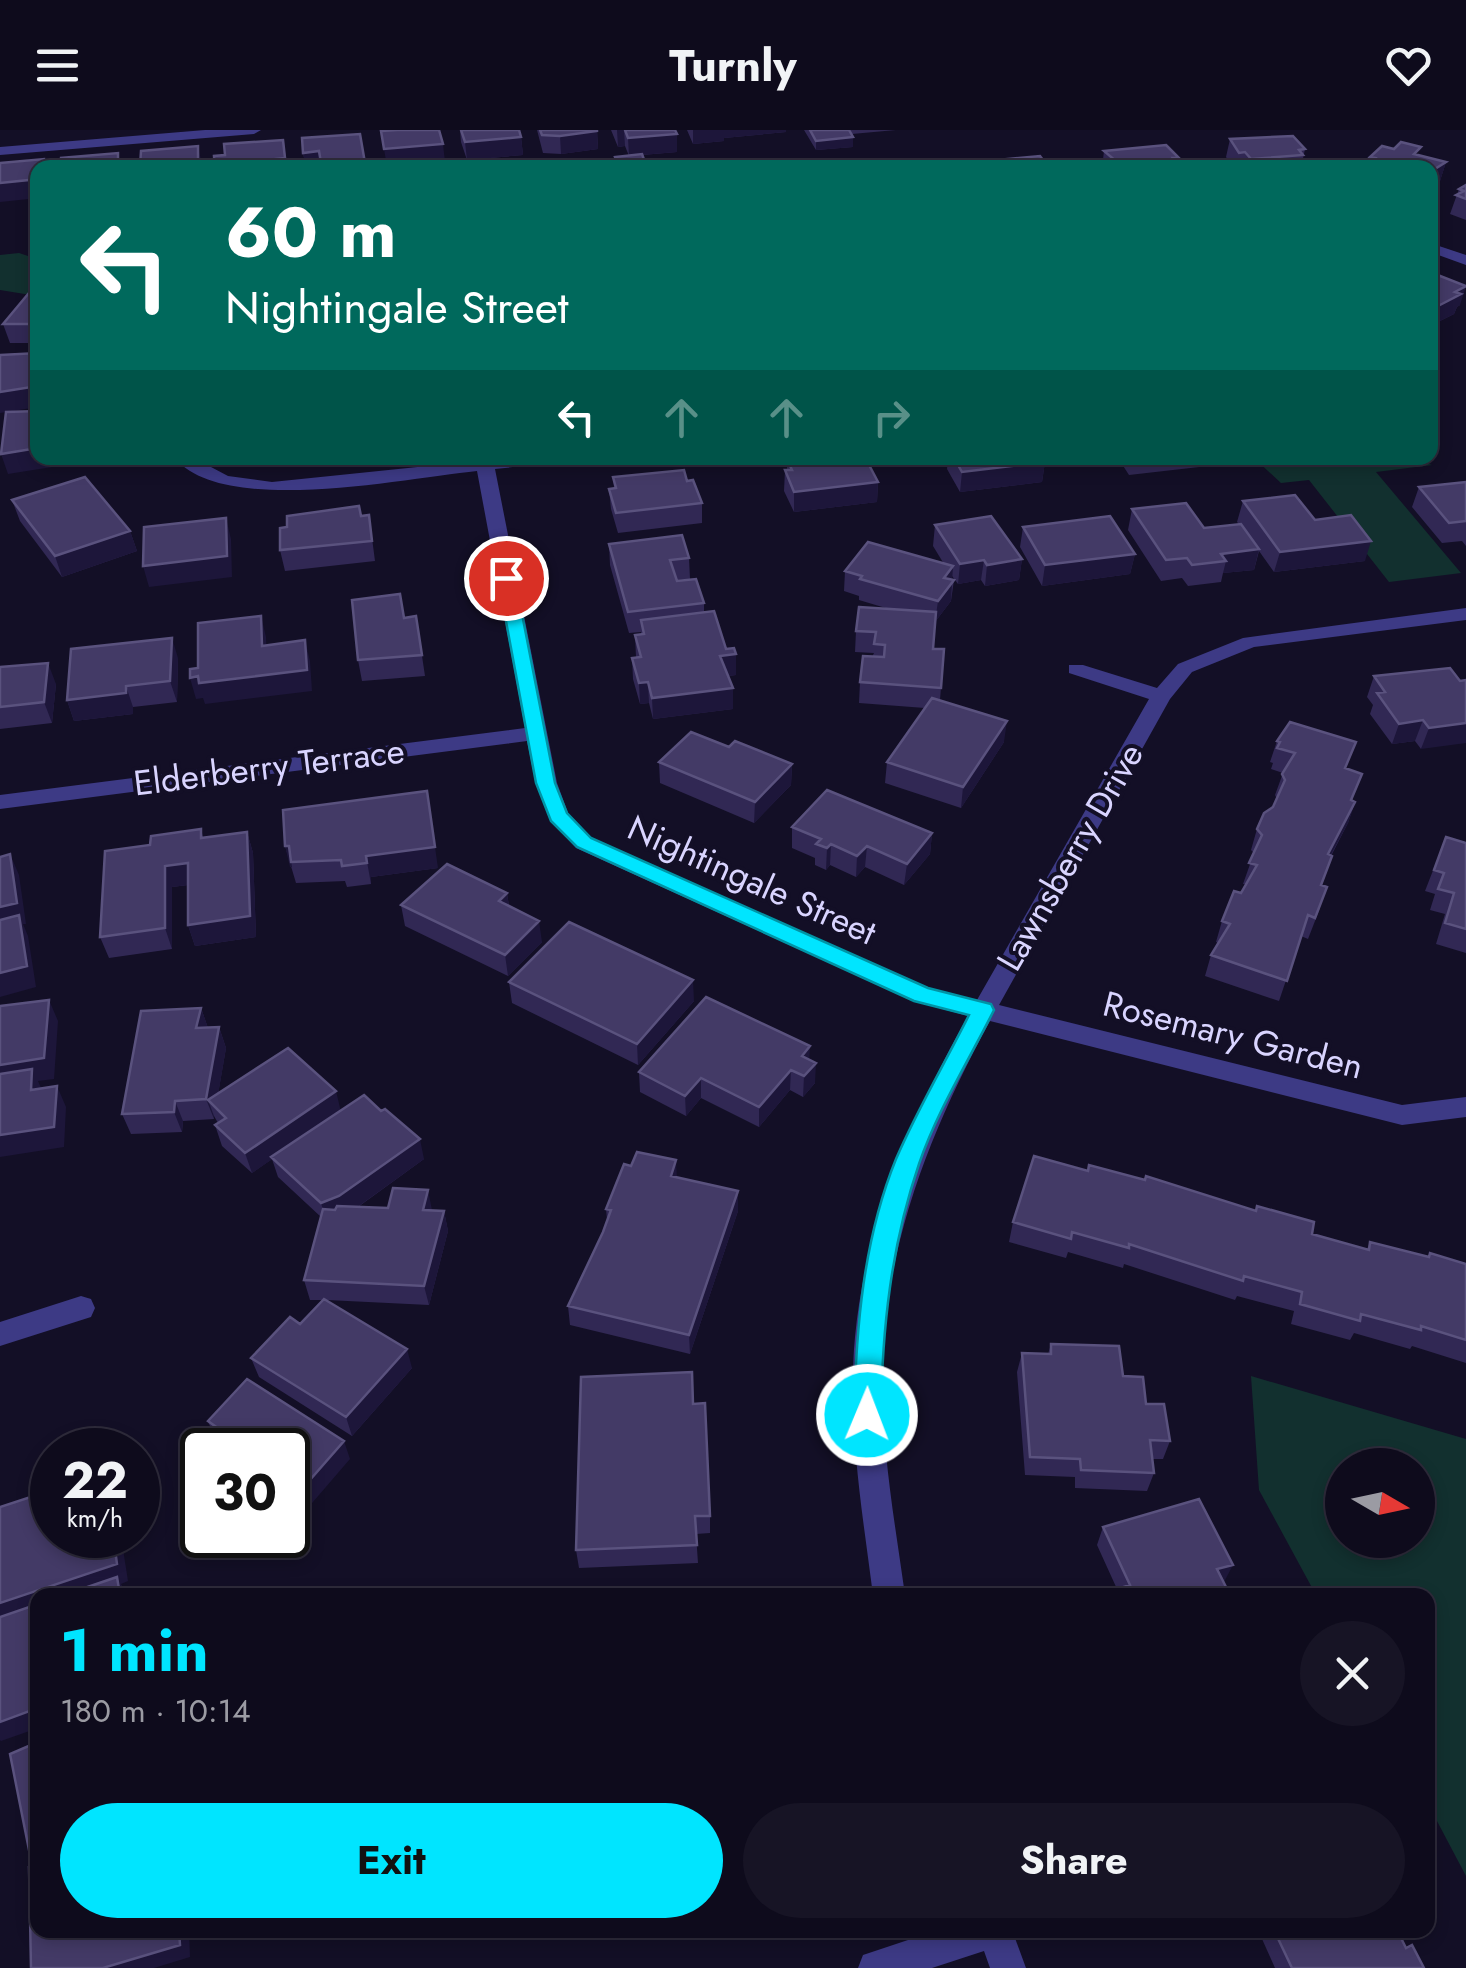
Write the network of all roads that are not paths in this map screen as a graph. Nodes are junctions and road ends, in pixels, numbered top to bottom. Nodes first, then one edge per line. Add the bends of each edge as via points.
1 (254, 130) edge
2 (0, 151) edge
3 (1438, 250) edge
4 (1466, 260) edge
5 (193, 465) edge
6 (485, 465) joint
7 (1466, 614) edge
8 (1076, 668) dead end
9 (1161, 696) junction
10 (537, 733) junction
11 (0, 802) edge
12 (983, 1010) junction
13 (1466, 1107) edge
14 (81, 1308) dead end
15 (0, 1334) edge
16 (887, 1588) edge
17 (969, 1938) edge
18 (997, 1938) edge
19 (876, 1968) edge
20 (1008, 1968) edge

1 - 2 street
3 - 4 street
5 - 6 street via 235,485 272,487
6 - 10 street, Nightingale Street
7 - 9 street, Lawnsberry Drive via 1250,642 1185,668
8 - 9 street, Lawnsberry Drive
9 - 12 street, Lawnsberry Drive
10 - 11 street, Elderberry Terrace
10 - 12 street, Nightingale Street via 558,816 584,842 922,995
12 - 13 street, Rosemary Garden via 1402,1115
12 - 16 street, Lawnsberry Drive via 908,1160 880,1256 867,1415
14 - 15 street
17 - 19 street
18 - 20 street

